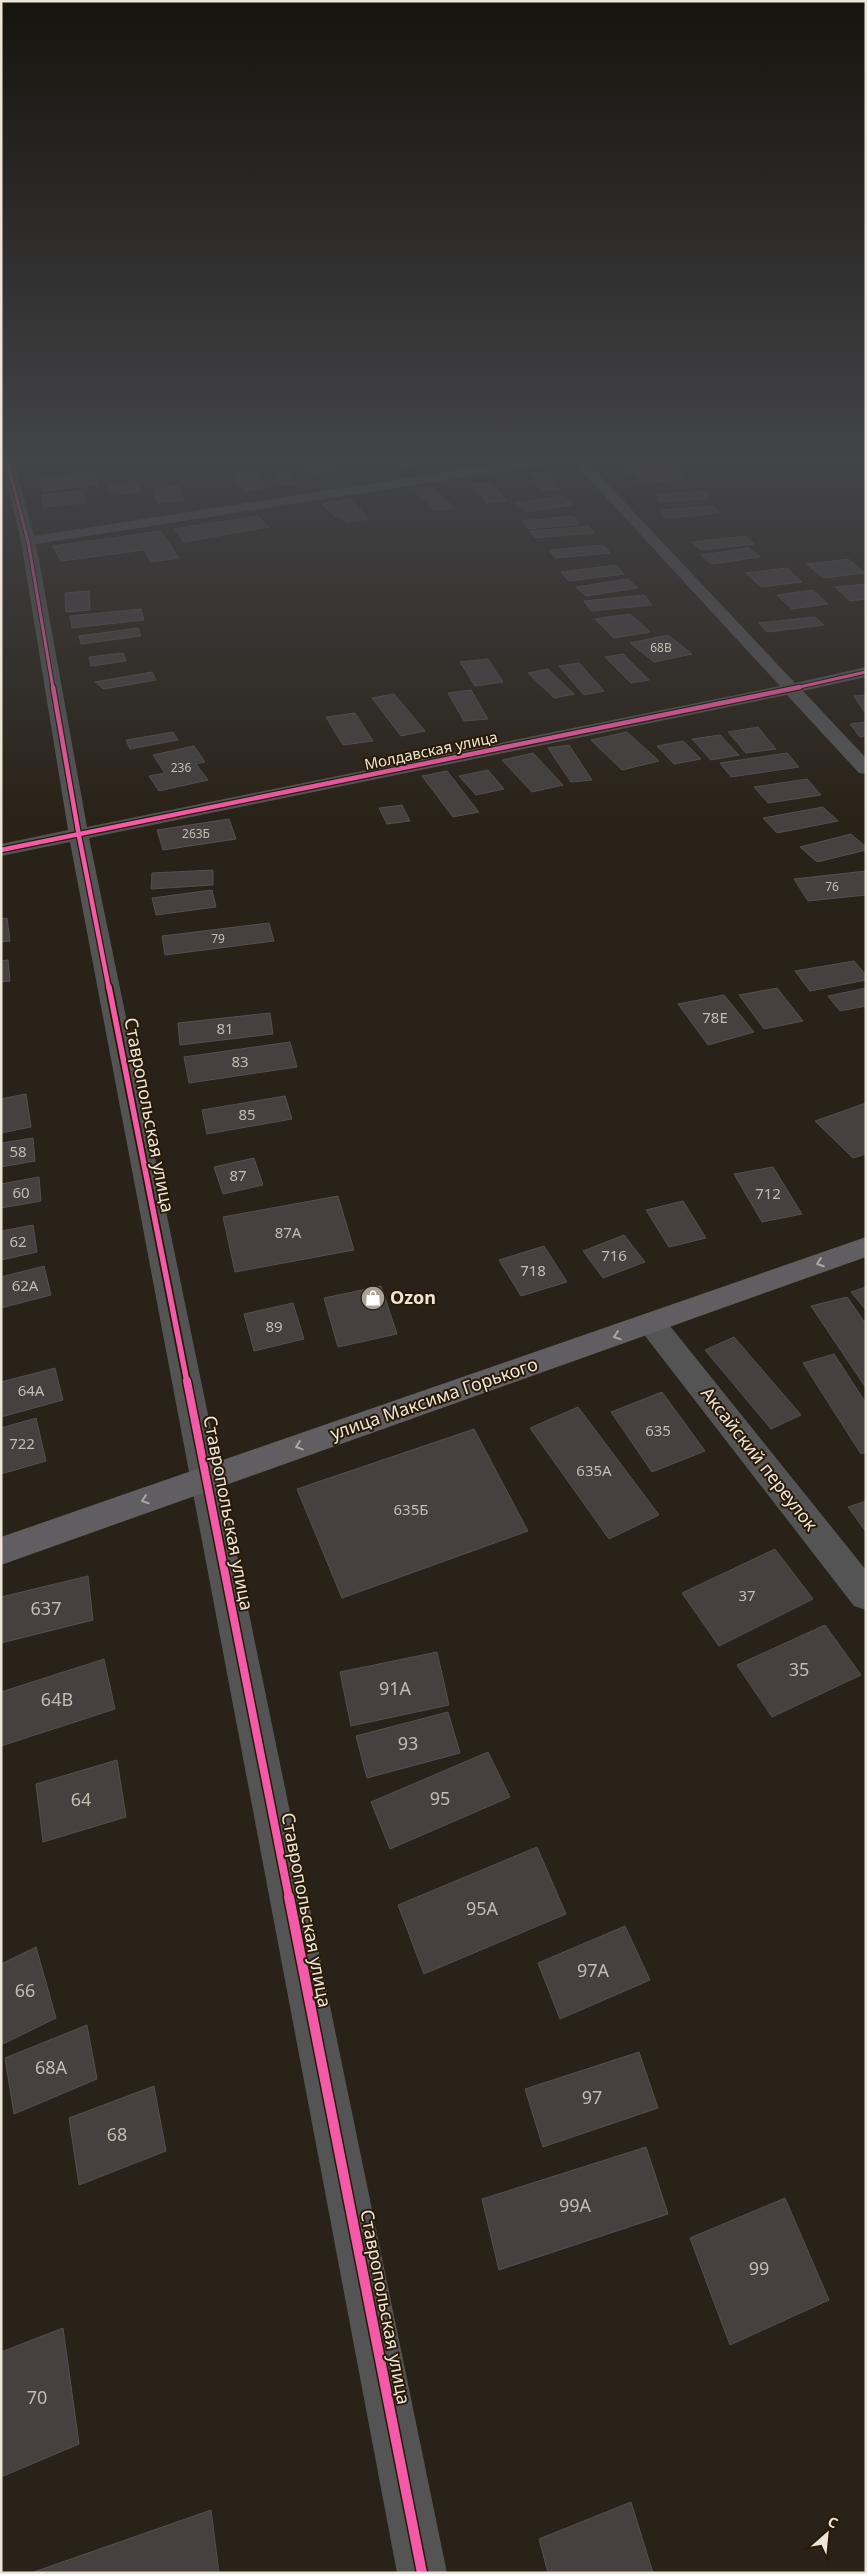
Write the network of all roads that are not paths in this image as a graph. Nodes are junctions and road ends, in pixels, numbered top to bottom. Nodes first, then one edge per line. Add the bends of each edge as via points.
1 (34, 578) edge
2 (688, 578) edge
3 (866, 672) edge
4 (791, 689) junction
5 (866, 769) edge
6 (79, 836) junction
7 (1, 850) edge
8 (866, 1247) edge
9 (652, 1324) junction
10 (206, 1479) junction
11 (1, 1551) edge
12 (866, 1595) edge
13 (422, 2573) edge

1 - 6 street, Ставропольская улица
2 - 4 street
3 - 4 street, Молдавская улица
4 - 5 street
4 - 6 street, Молдавская улица
6 - 7 street, Молдавская улица
6 - 10 street, Ставропольская улица
8 -> 9 main road, улица Максима Горького
9 -> 10 main road, улица Максима Горького
9 - 12 street, Аксайский переулок
10 -> 11 main road, улица Максима Горького
10 - 13 street, Ставропольская улица

